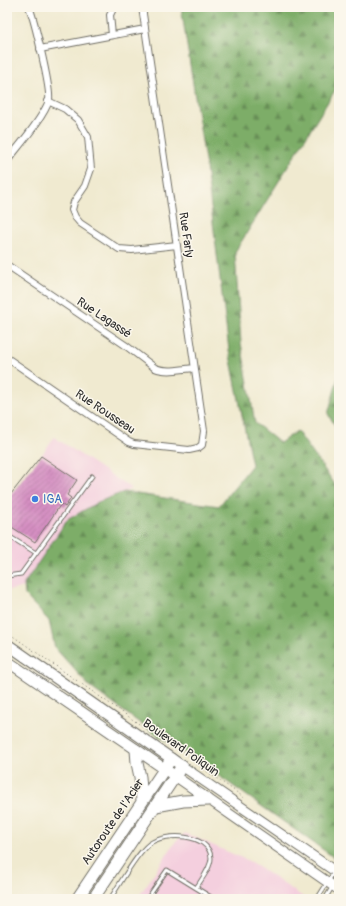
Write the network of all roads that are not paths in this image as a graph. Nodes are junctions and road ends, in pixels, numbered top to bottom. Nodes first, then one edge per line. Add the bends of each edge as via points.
1 (29, 7) edge
2 (114, 7) edge
3 (142, 7) edge
4 (145, 29) junction
5 (112, 35) junction
6 (40, 49) junction
7 (48, 101) junction
8 (7, 161) edge
9 (177, 245) junction
10 (7, 265) edge
11 (7, 358) edge
12 (194, 368) junction
13 (202, 445) joint
14 (92, 476) dead end
15 (7, 535) edge
16 (36, 553) junction
17 (7, 576) edge
18 (7, 644) edge
19 (7, 661) edge
20 (136, 750) junction
21 (172, 759) junction
22 (182, 766) junction
23 (164, 769) junction
24 (175, 776) junction
25 (208, 800) junction
26 (142, 801) junction
27 (156, 806) junction
28 (337, 874) edge
29 (333, 886) edge
30 (196, 888) junction
31 (77, 899) edge
32 (93, 899) edge
33 (110, 899) edge
34 (147, 899) edge
35 (214, 899) edge
36 (317, 899) edge
37 (325, 899) edge

1 - 6 street
2 - 5 street via 110,15
3 - 4 street, Rue Farly
4 - 5 street
4 - 9 street, Rue Farly
5 - 6 street
6 - 7 street via 49,87
7 - 8 street via 41,117
7 - 9 street via 65,109 78,120 88,137 91,169 72,210 80,223 119,249
9 - 12 street, Rue Farly
10 - 12 street, Rue Lagassé via 155,368 168,371
11 - 13 street, Rue Rousseau via 129,442 189,450
12 - 13 street, Rue Farly via 204,431
14 - 16 lane
15 - 16 lane
16 - 17 lane via 21,574
18 - 21 main road, Boulevard Poliquin
19 - 20 main road
20 - 23 main road
20 - 26 highway
21 - 22 main road, Boulevard Poliquin
21 - 23 highway, Autoroute de l'Acier
22 - 24 highway
22 - 28 street, Boulevard Poliquin
23 - 24 main road
23 - 26 highway, Autoroute de l'Acier
24 - 25 street
24 - 27 highway
25 - 27 highway
25 - 29 street
26 - 31 highway, Autoroute de l'Acier
27 - 32 highway
28 - 29 lane
28 - 29 lane
29 - 36 lane
29 - 37 lane
30 - 33 lane via 210,864 209,850 193,839 168,837 149,844 140,853
30 - 34 lane via 168,870
30 - 35 lane

